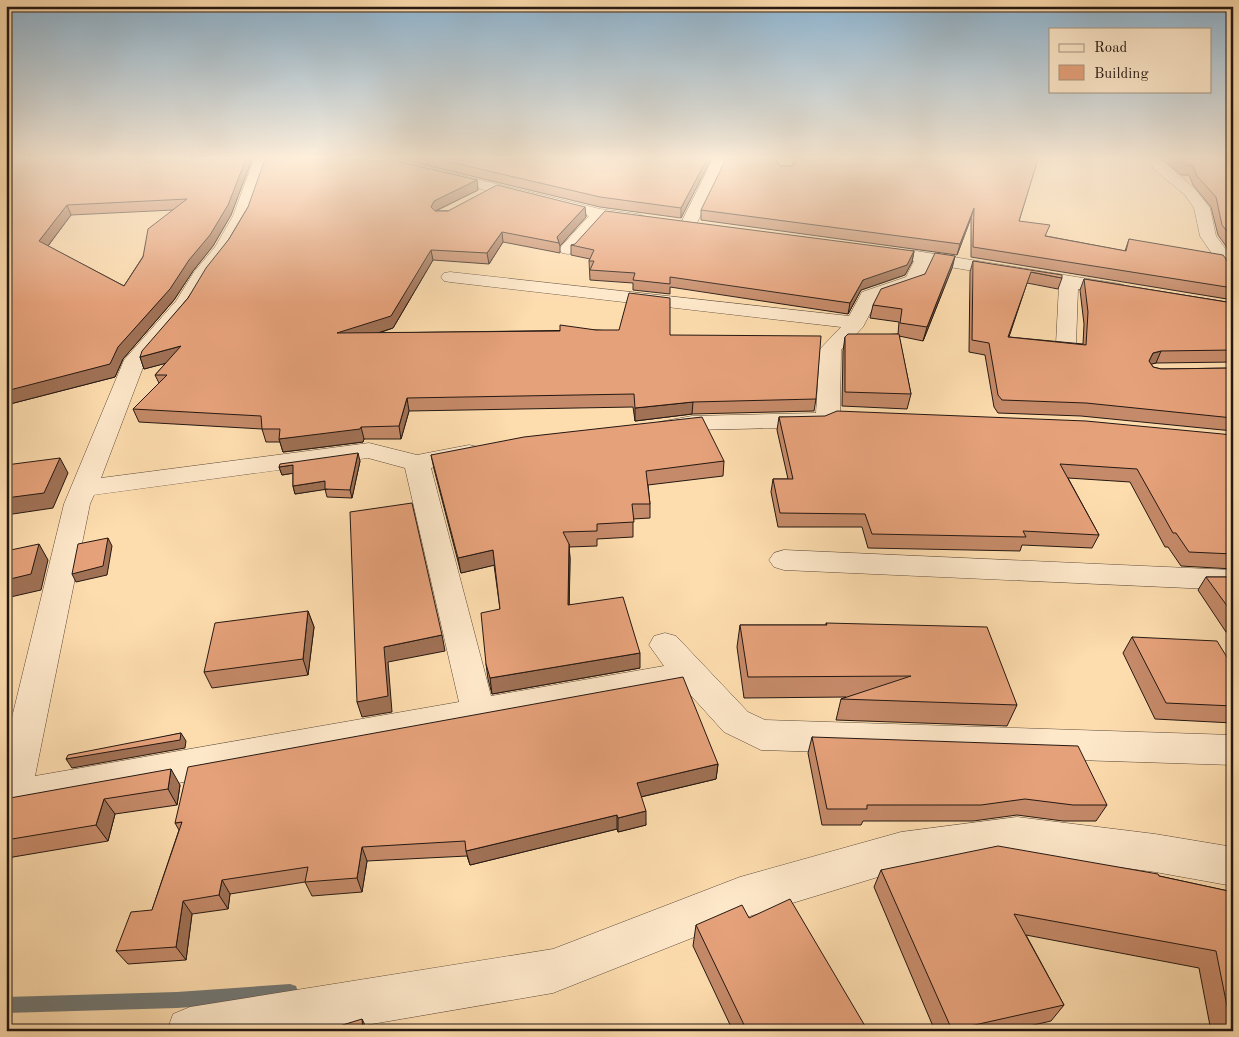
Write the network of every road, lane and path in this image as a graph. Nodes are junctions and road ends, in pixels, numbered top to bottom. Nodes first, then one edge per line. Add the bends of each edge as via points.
1 (244, 207) edge
2 (572, 207) edge
3 (697, 207) edge
4 (1202, 207) edge
5 (600, 214) junction
6 (688, 225) junction
7 (707, 227) edge
8 (568, 249) dead end
9 (898, 253) edge
10 (925, 257) junction
11 (1233, 272) edge
12 (450, 277) dead end
13 (1069, 281) junction
14 (1136, 292) edge
15 (856, 323) junction
16 (1066, 344) edge
17 (643, 430) edge
18 (489, 449) edge
19 (417, 463) junction
20 (83, 488) junction
21 (784, 560) dead end
22 (1233, 580) edge
23 (664, 645) dead end
24 (693, 674) junction
25 (478, 711) junction
26 (1233, 750) edge
27 (8, 800) edge
28 (1233, 867) edge
29 (190, 1031) edge

1 - 20 street via 222,249 200,276 184,304 135,360
2 - 5 street
3 - 6 street
4 - 11 street via 1208,236
5 - 6 street
5 - 8 street
6 - 7 street
9 - 10 street
10 - 13 street
10 - 15 street via 914,281 869,296
12 - 15 street
13 - 14 street
13 - 16 street
15 - 17 street via 831,349 838,415 823,420 692,423
18 - 19 street
19 - 20 street via 369,450
19 - 25 street
20 - 27 street
21 - 22 street
23 - 24 street
24 - 25 street
24 - 26 street via 736,722 761,735
25 - 27 street
28 - 29 street via 1017,835 901,851 740,898 553,971

